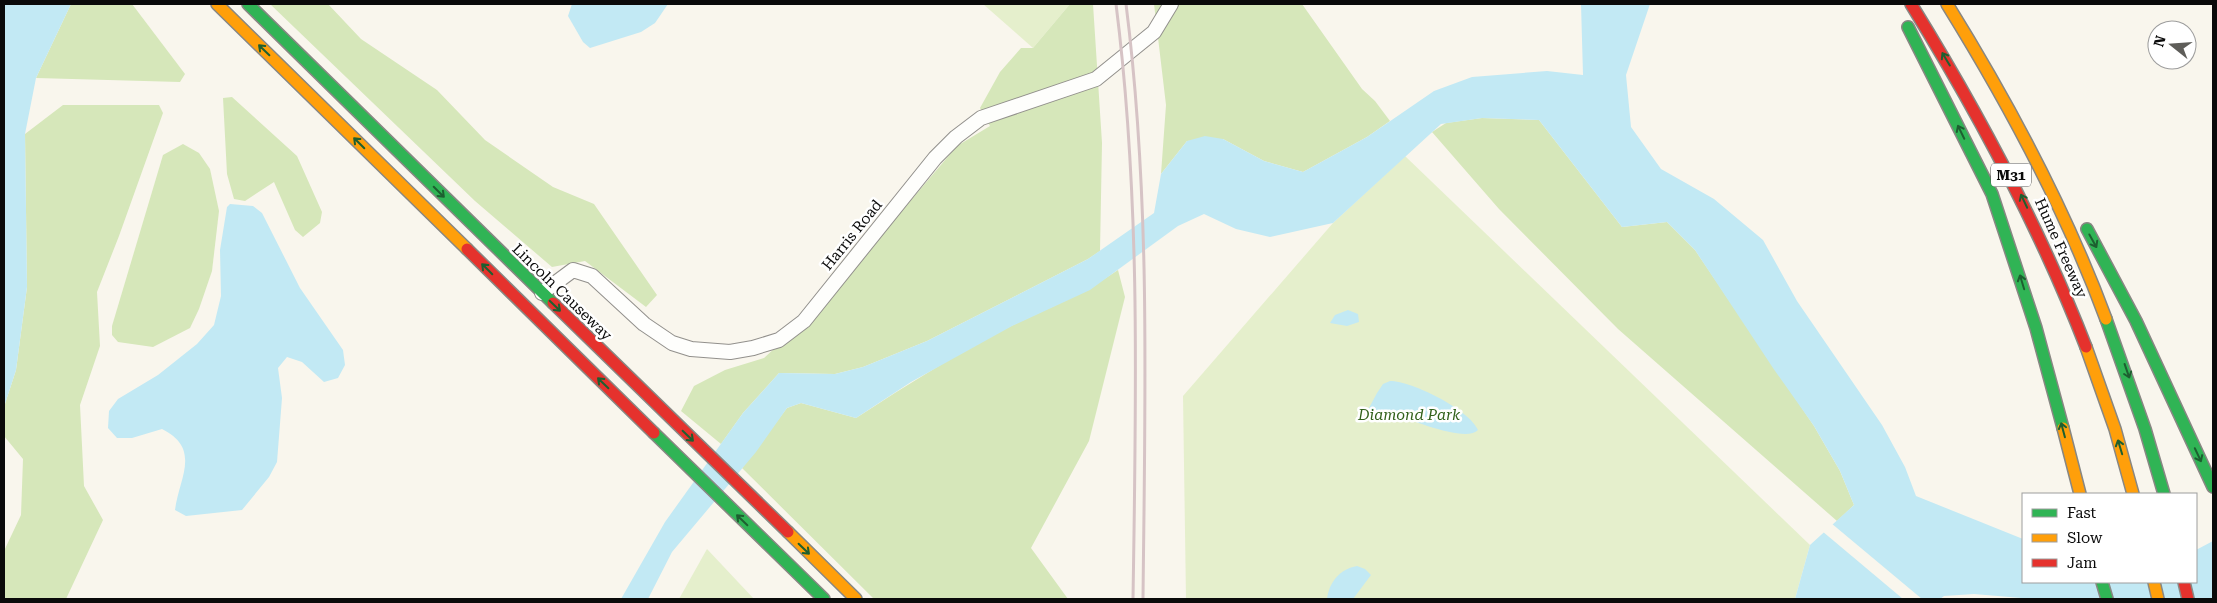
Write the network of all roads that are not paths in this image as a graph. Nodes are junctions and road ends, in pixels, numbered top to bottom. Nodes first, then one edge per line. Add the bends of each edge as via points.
1 (217, 4) edge
2 (248, 4) edge
3 (1171, 4) edge
4 (1911, 4) edge
5 (1947, 4) edge
6 (1900, 12) dead end
7 (2003, 95) junction
8 (2057, 175) dead end
9 (2079, 216) dead end
10 (542, 293) junction
11 (527, 309) junction
12 (2213, 487) edge
13 (2080, 493) edge
14 (2132, 493) edge
15 (2164, 493) edge
16 (2102, 583) edge
17 (2154, 583) edge
18 (2184, 583) edge
19 (824, 599) edge
20 (856, 599) edge
21 (2107, 599) edge
22 (2158, 599) edge
23 (2188, 599) edge

11 -> 1 main road
2 -> 10 main road, Lincoln Causeway
3 - 10 street, Harris Road via 1154,32 1096,79 981,118 956,137 935,158 804,321 779,340 730,352 691,349 672,343 644,324 592,276 573,270
14 -> 4 main road, Hume Freeway / M31 via 2105,400 2044,244 1973,103
5 - 7 main road, Hume Freeway / M31
13 -> 6 main road via 2036,328 1992,194
7 - 8 main road
7 -> 15 main road, Hume Freeway / M31 via 2040,164 2110,324
9 -> 12 main road via 2136,321
10 - 11 main road
10 -> 20 main road, Lincoln Causeway
19 -> 11 main road
16 - 21 main road
17 - 22 main road
18 - 23 main road

